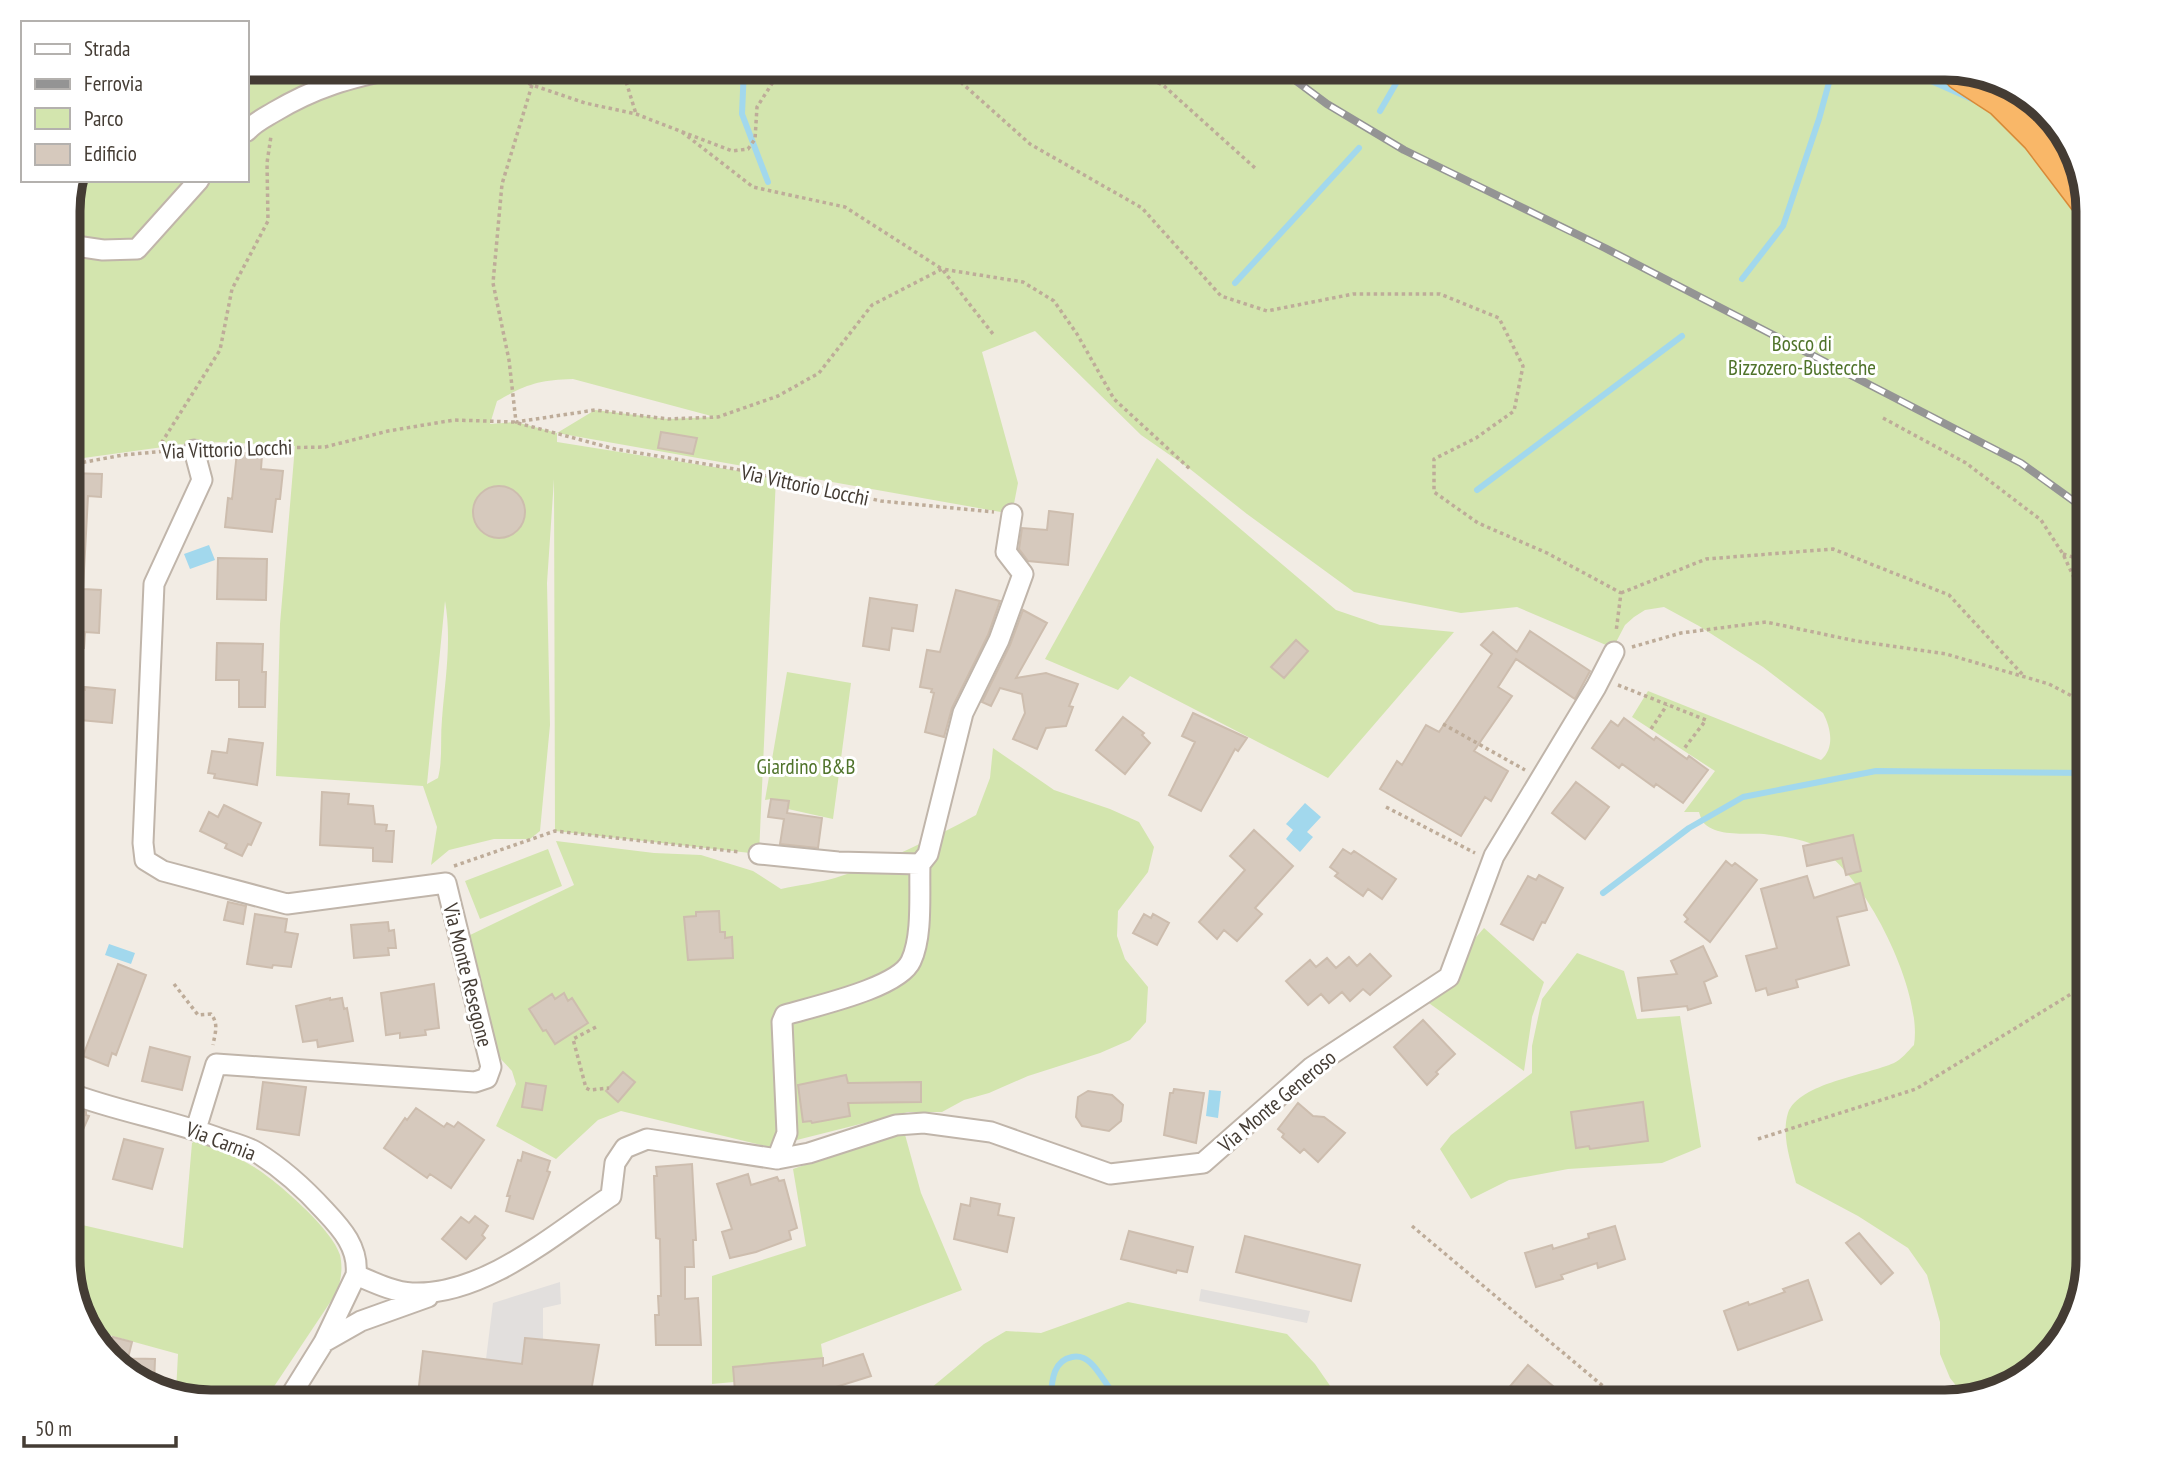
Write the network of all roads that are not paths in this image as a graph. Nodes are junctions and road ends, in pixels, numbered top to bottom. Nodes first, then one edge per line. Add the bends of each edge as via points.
1 (341, 80) edge
2 (1989, 88) edge
3 (248, 130) edge
4 (2073, 180) edge
5 (197, 182) edge
6 (81, 246) edge
7 (194, 450) road end
8 (1012, 514) road end
9 (1614, 652) road end
10 (759, 854) road end
11 (920, 864) junction
12 (81, 1097) edge
13 (196, 1129) junction
14 (777, 1159) junction
15 (356, 1275) junction
16 (446, 1290) junction
17 (324, 1342) junction
18 (294, 1390) edge

1 - 3 street via 293,100
2 - 4 highway via 2039,136
5 - 6 street via 136,249
7 - 13 street, Via Monte Resegone via 202,480 154,584 145,860 163,871 287,904 446,883 491,1067 487,1078 475,1082 216,1064
8 - 11 street via 1006,552 1023,574 999,640 962,713 928,854
9 - 14 street, Via Monte Generoso via 1492,862 1449,977 1312,1067 1203,1163 1111,1174 991,1132 924,1123 896,1125
10 - 11 street
11 - 14 street via 917,942 902,973 885,984 785,1015 787,1133
12 - 13 street, Via Carnia
13 - 15 street, Via Carnia via 255,1152 304,1188 344,1231
14 - 16 street, Via Monte Generoso via 647,1139 620,1155 611,1196 513,1262
15 - 16 street, Via Monte Generoso via 410,1293
15 - 17 street, Via Monte Generoso
16 - 17 street, Via Monte Generoso via 361,1321
17 - 18 street, Via Monte Generoso

